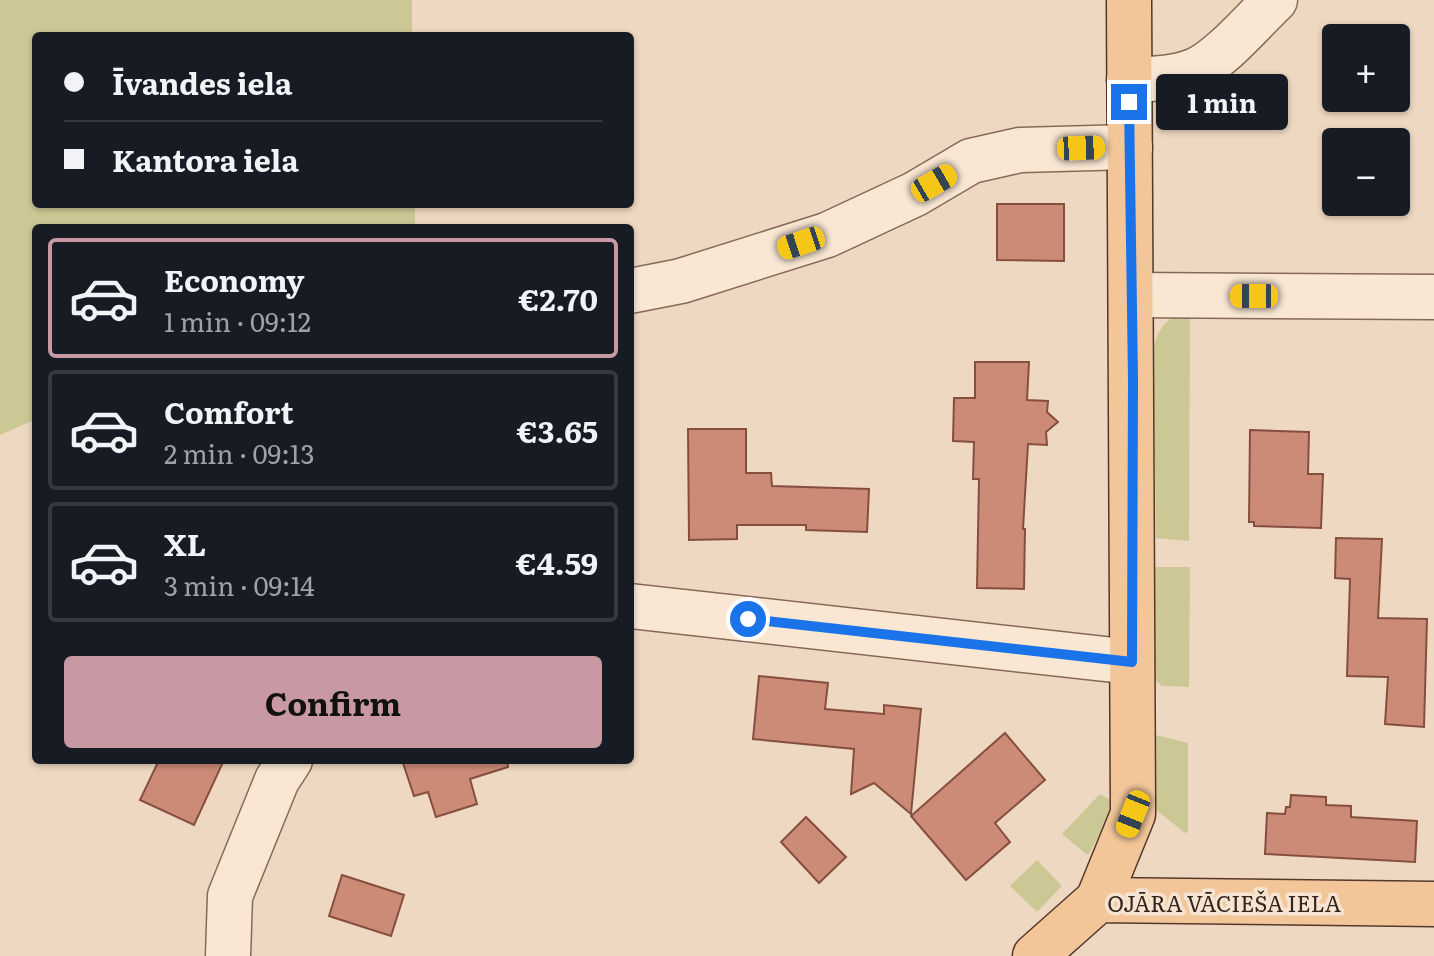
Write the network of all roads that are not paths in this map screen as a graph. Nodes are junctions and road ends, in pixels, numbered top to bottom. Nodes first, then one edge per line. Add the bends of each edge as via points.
1 (1129, 0) edge
2 (1275, 0) edge
3 (1129, 80) junction
4 (1130, 147) junction
5 (634, 290) edge
6 (1132, 295) junction
7 (1434, 297) edge
8 (634, 606) edge
9 (1132, 662) junction
10 (287, 764) edge
11 (1098, 900) junction
12 (1434, 904) edge
13 (228, 956) edge
14 (1035, 956) edge

1 - 3 main road
2 - 3 street via 1196,70
3 - 4 main road
4 - 5 street via 1020,150 971,161 827,235 681,281
4 - 6 main road
6 - 7 street
6 - 9 main road
8 - 9 street
9 - 11 main road via 1133,814
10 - 13 street via 230,896
11 - 12 main road, OJĀRA VĀCIEŠA IELA
11 - 14 main road, OJĀRA VĀCIEŠA IELA

